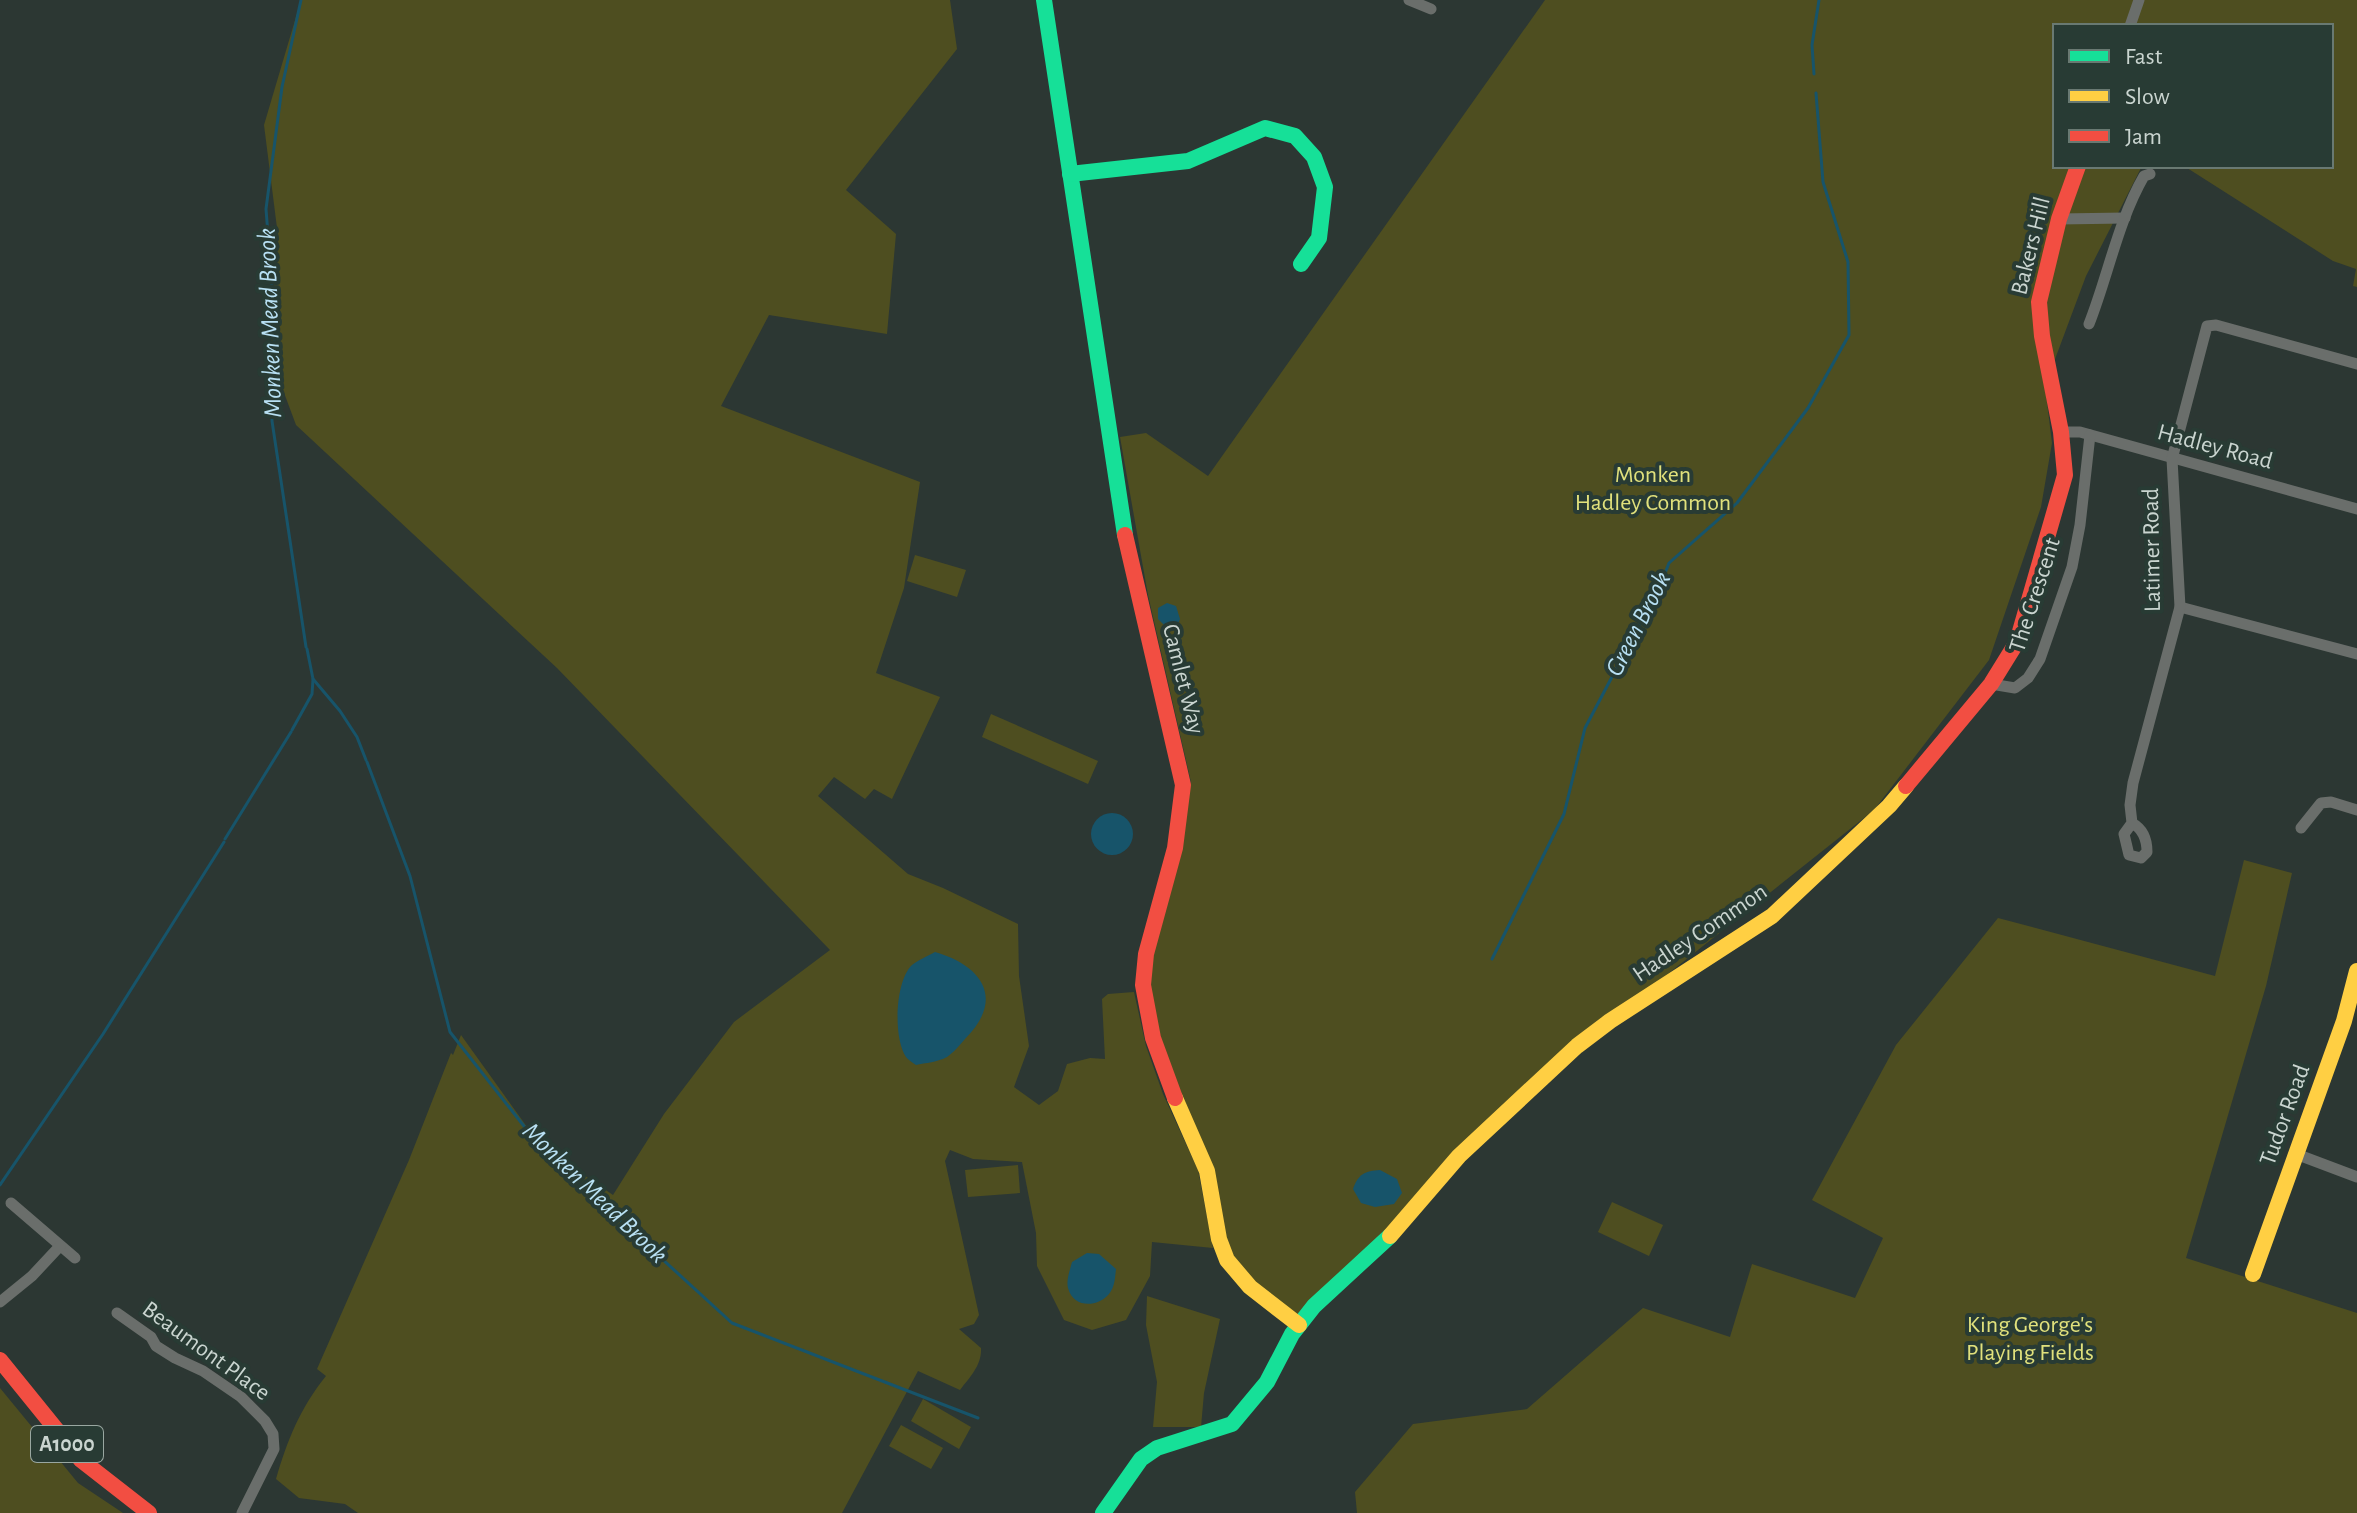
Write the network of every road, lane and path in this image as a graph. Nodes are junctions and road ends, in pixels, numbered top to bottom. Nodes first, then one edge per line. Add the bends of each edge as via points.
1 (1044, 0) edge
2 (1409, 0) edge
3 (2139, 0) edge
4 (1431, 9) dead end
5 (2131, 24) edge
6 (2077, 168) edge
7 (1070, 174) junction
8 (2150, 174) dead end
9 (2125, 218) junction
10 (2059, 219) junction
11 (1301, 264) dead end
12 (2089, 324) dead end
13 (2357, 364) edge
14 (2061, 432) junction
15 (2090, 435) junction
16 (2172, 459) junction
17 (2357, 509) edge
18 (2180, 607) junction
19 (2357, 654) edge
20 (1991, 684) junction
21 (2357, 810) edge
22 (2132, 823) dead end
23 (2301, 828) dead end
24 (2357, 971) edge
25 (2296, 1154) junction
26 (2357, 1177) edge
27 (11, 1203) dead end
28 (60, 1246) junction
29 (75, 1258) dead end
30 (2253, 1274) dead end
31 (0, 1302) edge
32 (117, 1313) dead end
33 (1299, 1325) junction
34 (0, 1360) edge
35 (149, 1513) edge
36 (242, 1513) edge
37 (1103, 1513) edge

1 - 7 street, Camlet Way
2 - 4 street
3 - 5 street
6 - 10 street, Bakers Hill
7 - 11 street via 1188,161 1265,128 1295,136 1314,157 1325,187 1319,238
7 - 33 street, Camlet Way via 1120,514 1183,785 1168,880 1144,967 1148,1012 1176,1100 1206,1169 1224,1254 1249,1286
8 - 9 street via 2139,183
9 - 10 street
9 - 12 street
10 - 14 street, Bakers Hill via 2039,302
13 - 16 street, Latimer Road via 2209,324
14 - 15 street, Hadley Road
14 - 20 street, Hadley Common via 2065,475 2057,508 2017,642
15 - 16 street, Hadley Road
15 - 20 street, The Crescent via 2072,567 2040,659 2015,688
16 - 17 street, Hadley Road
16 - 18 street, Latimer Road
18 - 19 street
18 - 22 street, Latimer Road via 2133,783
20 - 33 street, Hadley Common via 1907,788 1795,895 1772,916 1577,1046 1451,1164 1404,1222
21 - 23 street via 2318,798
24 - 25 street, Tudor Road
25 - 26 street
25 - 30 street, Tudor Road
27 - 28 street
28 - 29 street
28 - 31 street
32 - 36 street, Beaumont Place via 156,1346 241,1397 265,1421 274,1449
33 - 37 street, Hadley Common via 1267,1382 1232,1424 1157,1448 1141,1459
34 - 35 street, A1000 via 81,1460

